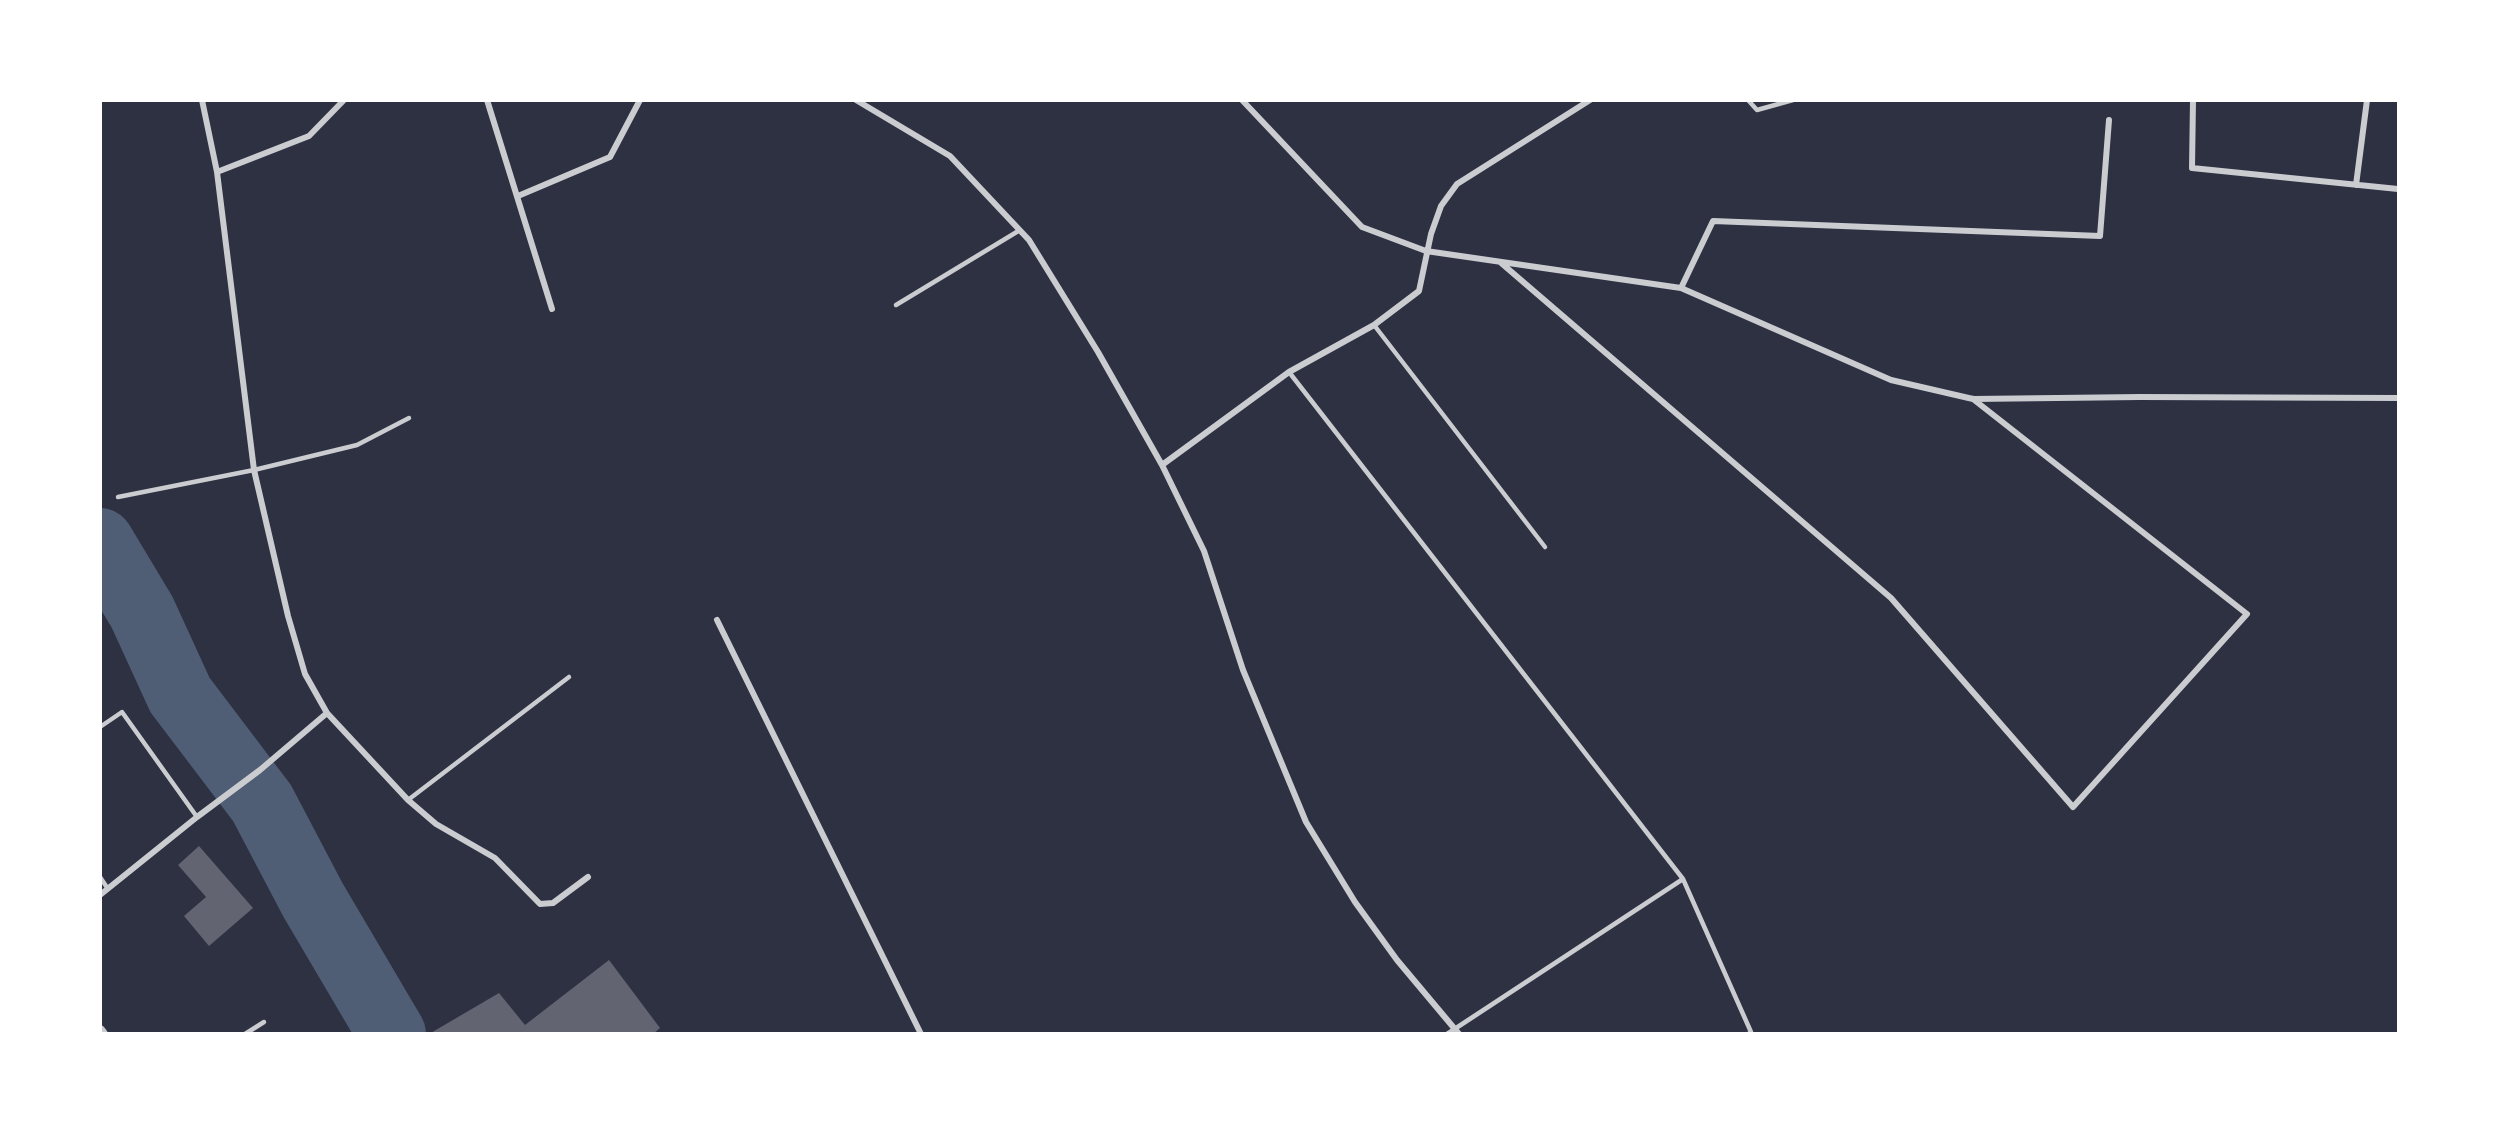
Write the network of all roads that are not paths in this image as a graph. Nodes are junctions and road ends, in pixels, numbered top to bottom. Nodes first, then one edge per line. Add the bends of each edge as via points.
1 (202, 100) edge
2 (344, 100) edge
3 (487, 100) edge
4 (640, 100) edge
5 (856, 100) edge
6 (1242, 100) edge
7 (1590, 100) edge
8 (1748, 100) edge
9 (1793, 100) edge
10 (2193, 100) edge
11 (2367, 100) edge
12 (2109, 120) dead end
13 (217, 172) junction
14 (2356, 185) junction
15 (2398, 189) edge
16 (518, 196) junction
17 (1020, 230) junction
18 (1426, 251) junction
19 (1500, 262) junction
20 (1681, 288) junction
21 (896, 305) dead end
22 (552, 309) dead end
23 (1374, 325) junction
24 (1289, 372) junction
25 (2398, 398) edge
26 (1973, 399) junction
27 (409, 418) dead end
28 (1162, 465) junction
29 (254, 470) junction
30 (118, 497) dead end
31 (1545, 547) dead end
32 (717, 620) dead end
33 (569, 677) dead end
34 (327, 713) junction
35 (100, 727) edge
36 (408, 800) junction
37 (197, 817) junction
38 (100, 877) edge
39 (588, 877) dead end
40 (1683, 879) junction
41 (108, 889) junction
42 (100, 895) edge
43 (264, 1022) dead end
44 (100, 1030) edge
45 (1457, 1032) edge
46 (103, 1034) edge
47 (245, 1034) edge
48 (921, 1034) edge
49 (1448, 1034) edge
50 (1748, 1034) edge

1 - 13 street
2 - 13 street via 309,136
3 - 16 street
4 - 16 street via 610,157
5 - 17 street via 950,156
6 - 18 street via 1362,227
7 - 18 street via 1456,184 1441,206
8 - 9 lane via 1757,110
10 - 14 street via 2192,168
11 - 14 street
12 - 20 street via 2100,236 1713,221
13 - 29 street
14 - 15 street
16 - 22 street
17 - 21 lane
17 - 28 street via 1098,352
18 - 19 street
18 - 23 street via 1419,291
19 - 20 street
19 - 26 street via 1891,598 2073,807 2247,614
20 - 26 street via 1891,380
23 - 24 street
23 - 31 lane
24 - 28 street
24 - 40 lane
25 - 26 street
27 - 29 lane via 357,445
28 - 45 street via 1204,551 1243,670 1306,822 1355,902
29 - 30 lane
29 - 34 street via 300,655
32 - 48 street
33 - 36 lane
34 - 36 street
34 - 37 street
35 - 37 lane via 122,712
36 - 39 street via 436,824 495,858 540,904 553,903
37 - 41 street
38 - 41 lane
40 - 45 lane
40 - 50 lane via 1751,1032
41 - 42 street
43 - 47 lane
44 - 46 street
45 - 49 lane

